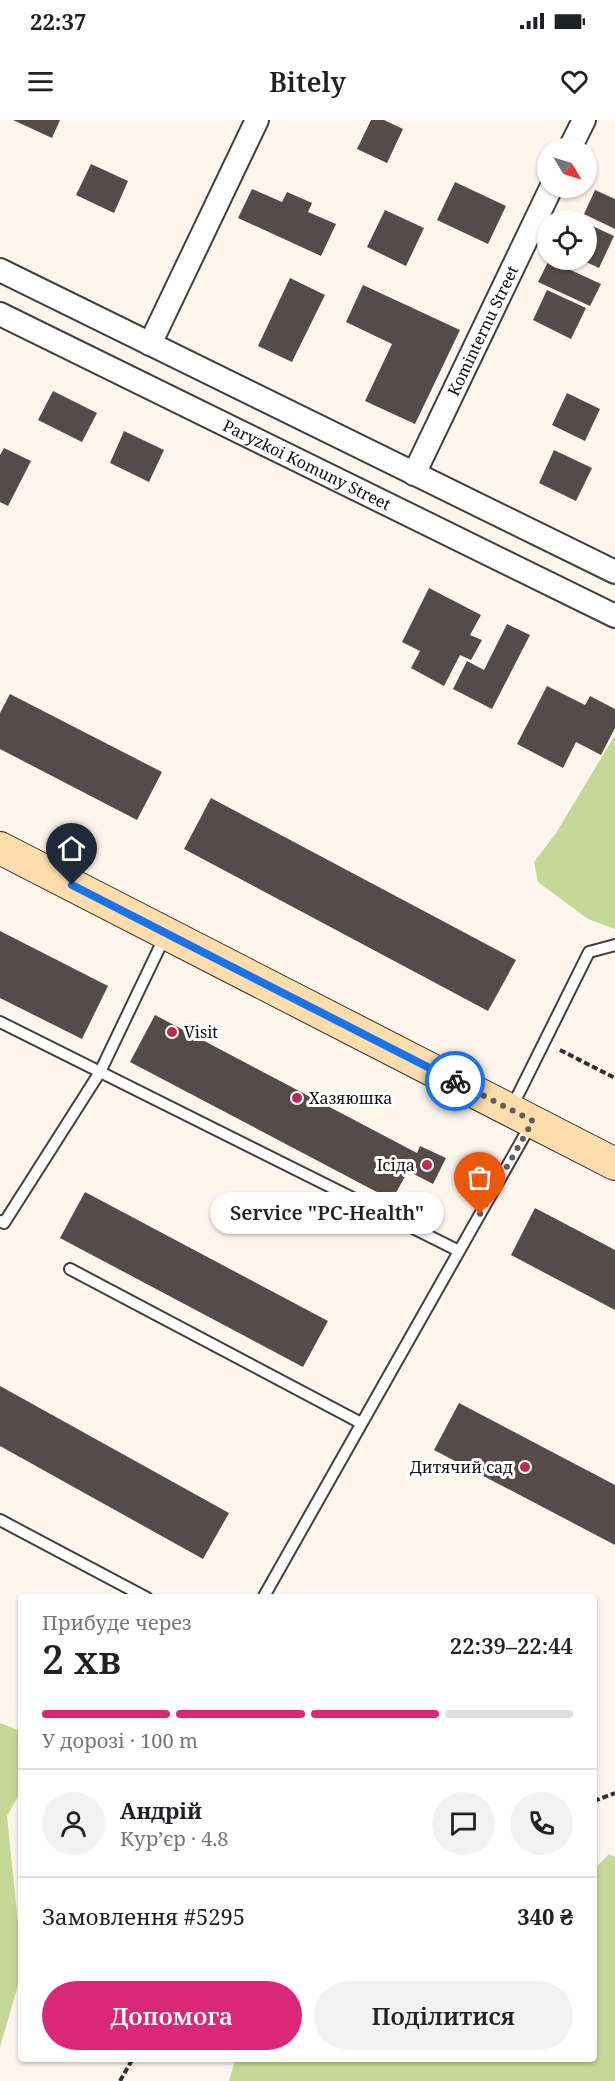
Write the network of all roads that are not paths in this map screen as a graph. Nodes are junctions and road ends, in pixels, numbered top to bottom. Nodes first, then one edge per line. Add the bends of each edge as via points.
1 (257, 120) edge
2 (584, 120) edge
3 (575, 138) edge
4 (546, 198) edge
5 (0, 270) edge
6 (0, 314) edge
7 (150, 344) junction
8 (414, 474) junction
9 (615, 572) edge
10 (615, 616) edge
11 (0, 848) edge
12 (166, 933) junction
13 (615, 945) edge
14 (0, 1022) edge
15 (100, 1072) junction
16 (522, 1115) junction
17 (615, 1164) edge
18 (0, 1221) edge
19 (459, 1251) junction
20 (70, 1269) dead end
21 (361, 1423) junction
22 (0, 1520) edge
23 (139, 1594) edge
24 (265, 1594) edge

1 - 7 street
2 - 3 street
4 - 8 street, Kominternu Street
5 - 7 street
6 - 10 street, Paryzkoi Komuny Street
7 - 8 street
8 - 9 street
11 - 12 main road
12 - 15 lane
12 - 16 main road
13 - 16 lane via 589,952 545,1042
14 - 15 lane
15 - 18 lane via 4,1223
15 - 19 lane
16 - 17 main road
16 - 19 lane
19 - 21 lane
20 - 21 lane
21 - 24 lane
22 - 23 lane

